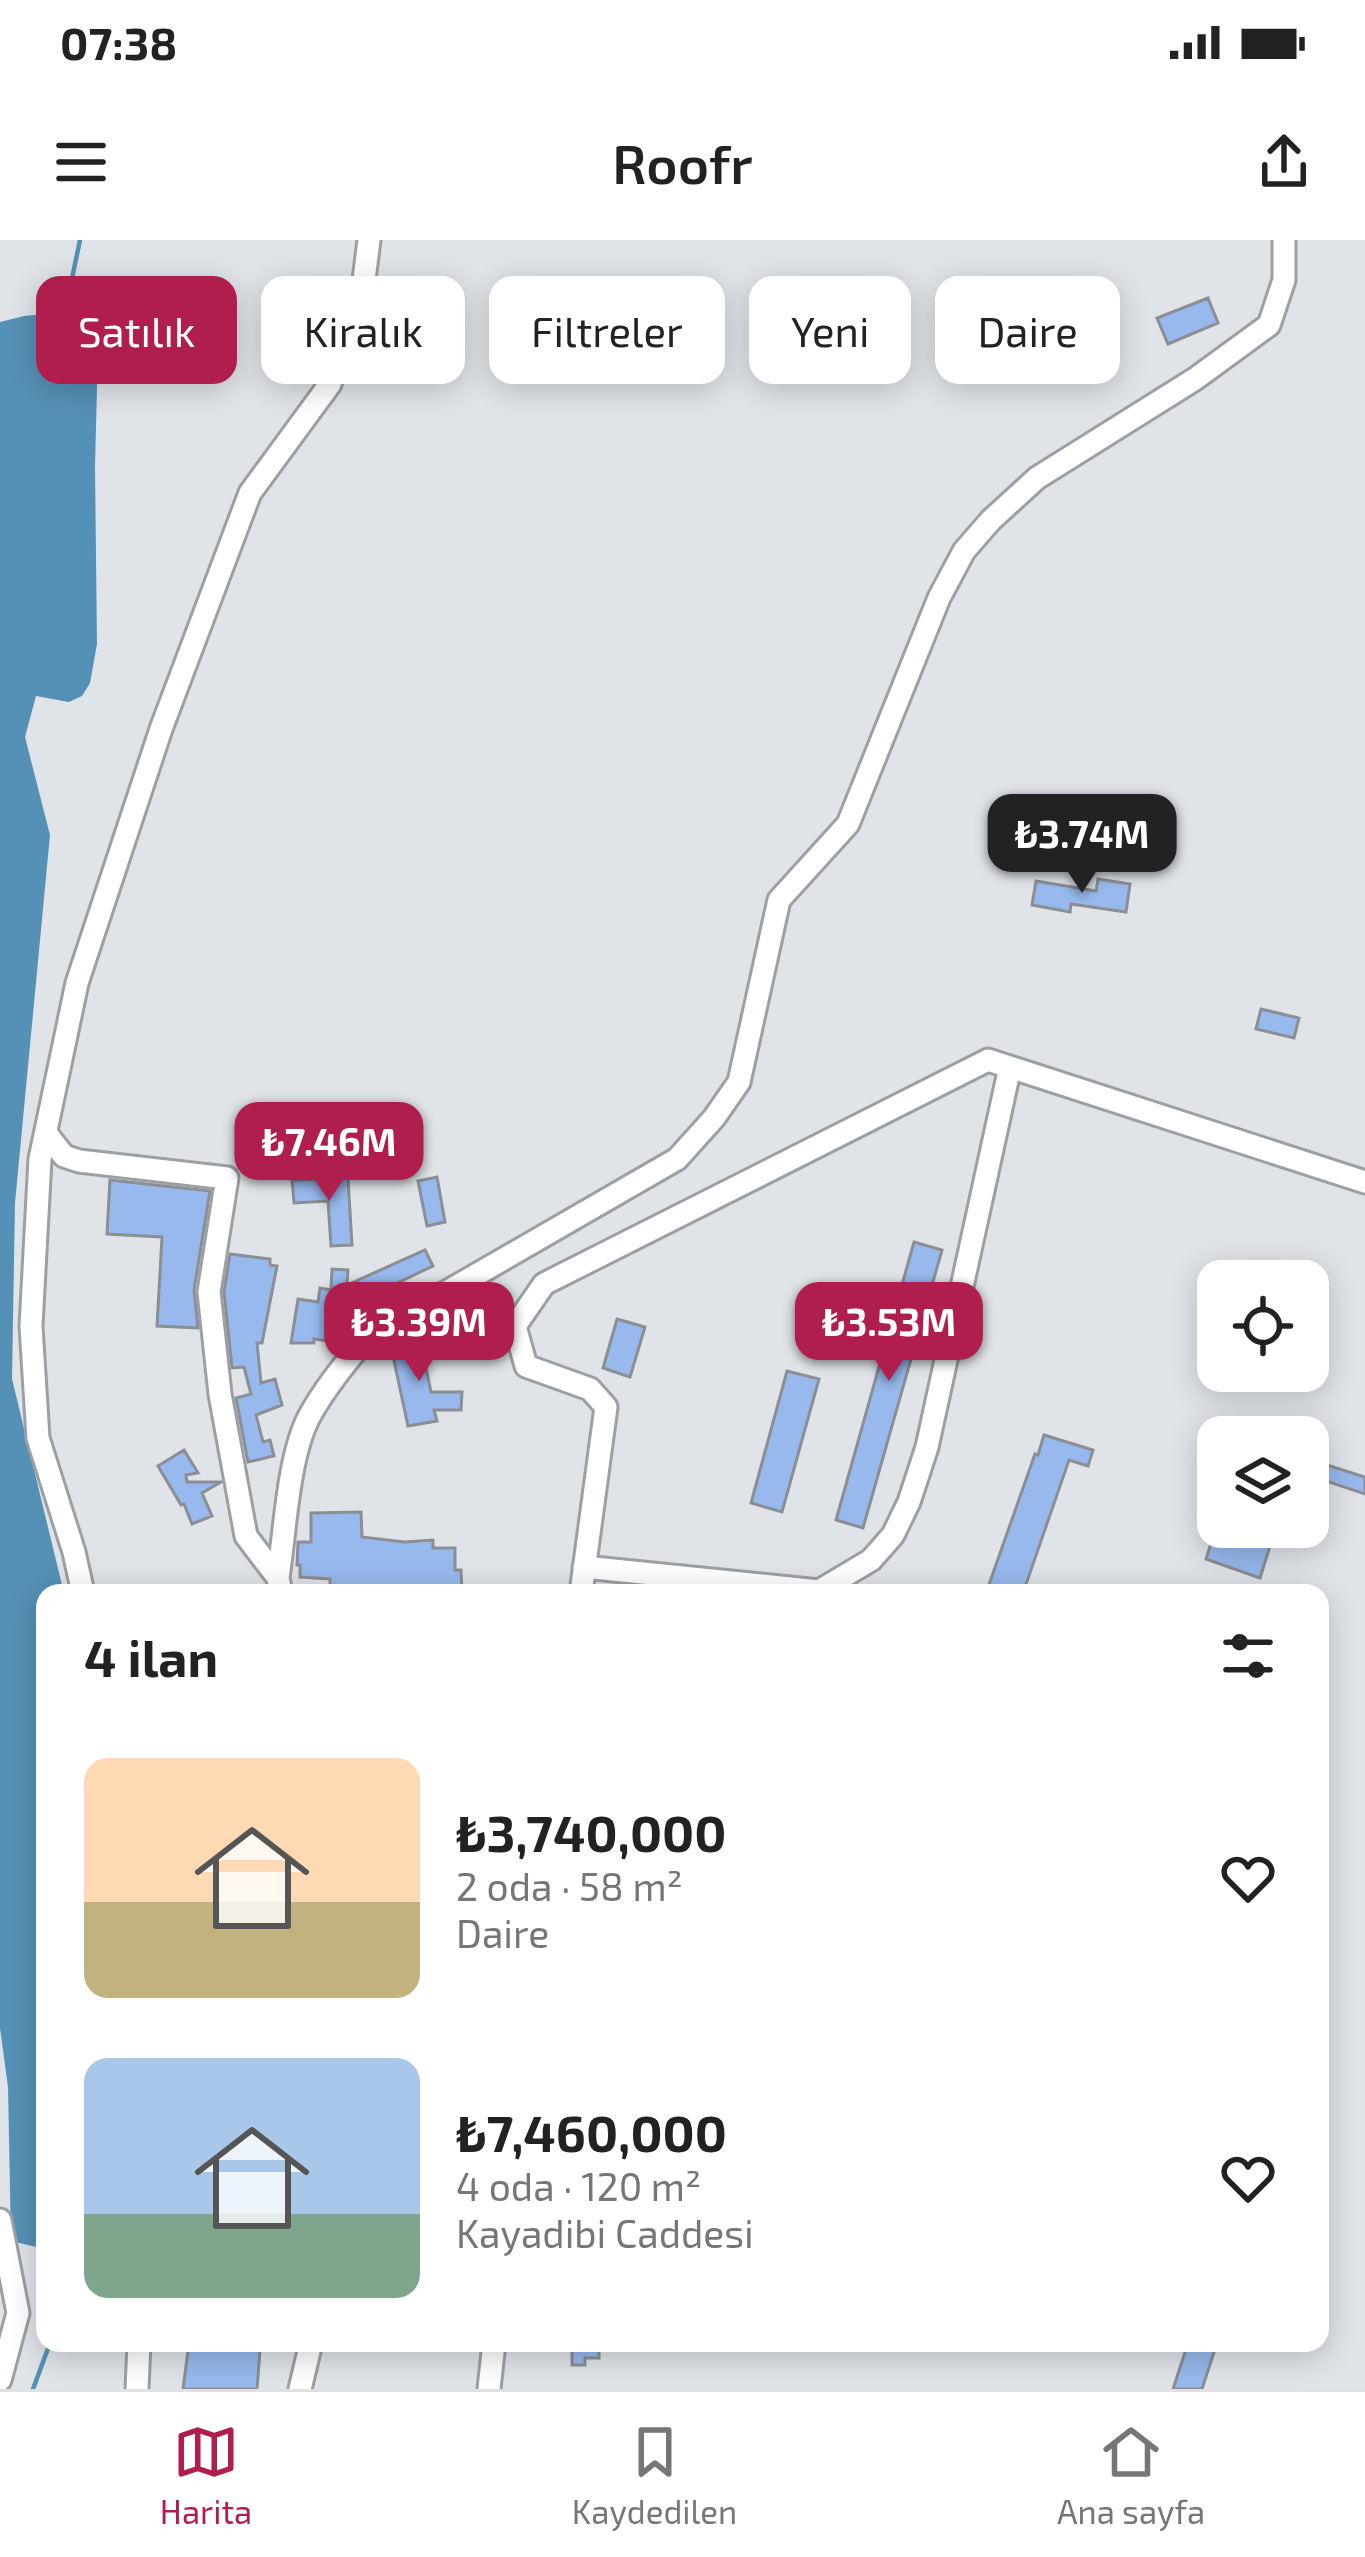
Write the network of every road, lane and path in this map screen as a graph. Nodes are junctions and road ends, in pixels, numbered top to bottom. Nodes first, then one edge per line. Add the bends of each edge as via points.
1 (369, 240) edge
2 (1284, 240) edge
3 (1010, 1067) junction
4 (46, 1133) junction
5 (1365, 1182) edge
6 (584, 1567) junction
7 (81, 1584) edge
8 (279, 1584) edge
9 (280, 1584) edge
10 (582, 1584) edge
11 (750, 1584) edge
12 (833, 1584) edge
13 (0, 2220) edge
14 (139, 2352) edge
15 (308, 2352) edge
16 (493, 2352) edge
17 (0, 2380) edge
18 (137, 2389) edge
19 (300, 2389) edge
20 (489, 2389) edge

1 - 4 street via 330,384 250,493 161,729 77,982
2 - 9 street via 1284,280 1269,325 1036,478 964,551 848,824 779,900 740,1082 715,1118 677,1159 365,1339 332,1380 307,1421 295,1465
3 - 5 street
3 - 6 street via 988,1060 544,1284 515,1325 526,1366 590,1389 606,1407
3 - 12 street via 927,1447 893,1535
4 - 7 street via 31,1326 38,1438
4 - 8 street via 79,1161 227,1178 209,1292 220,1394 246,1536
6 - 10 street
6 - 11 street
13 - 17 street via 18,2313
14 - 18 street
15 - 19 street
16 - 20 street

